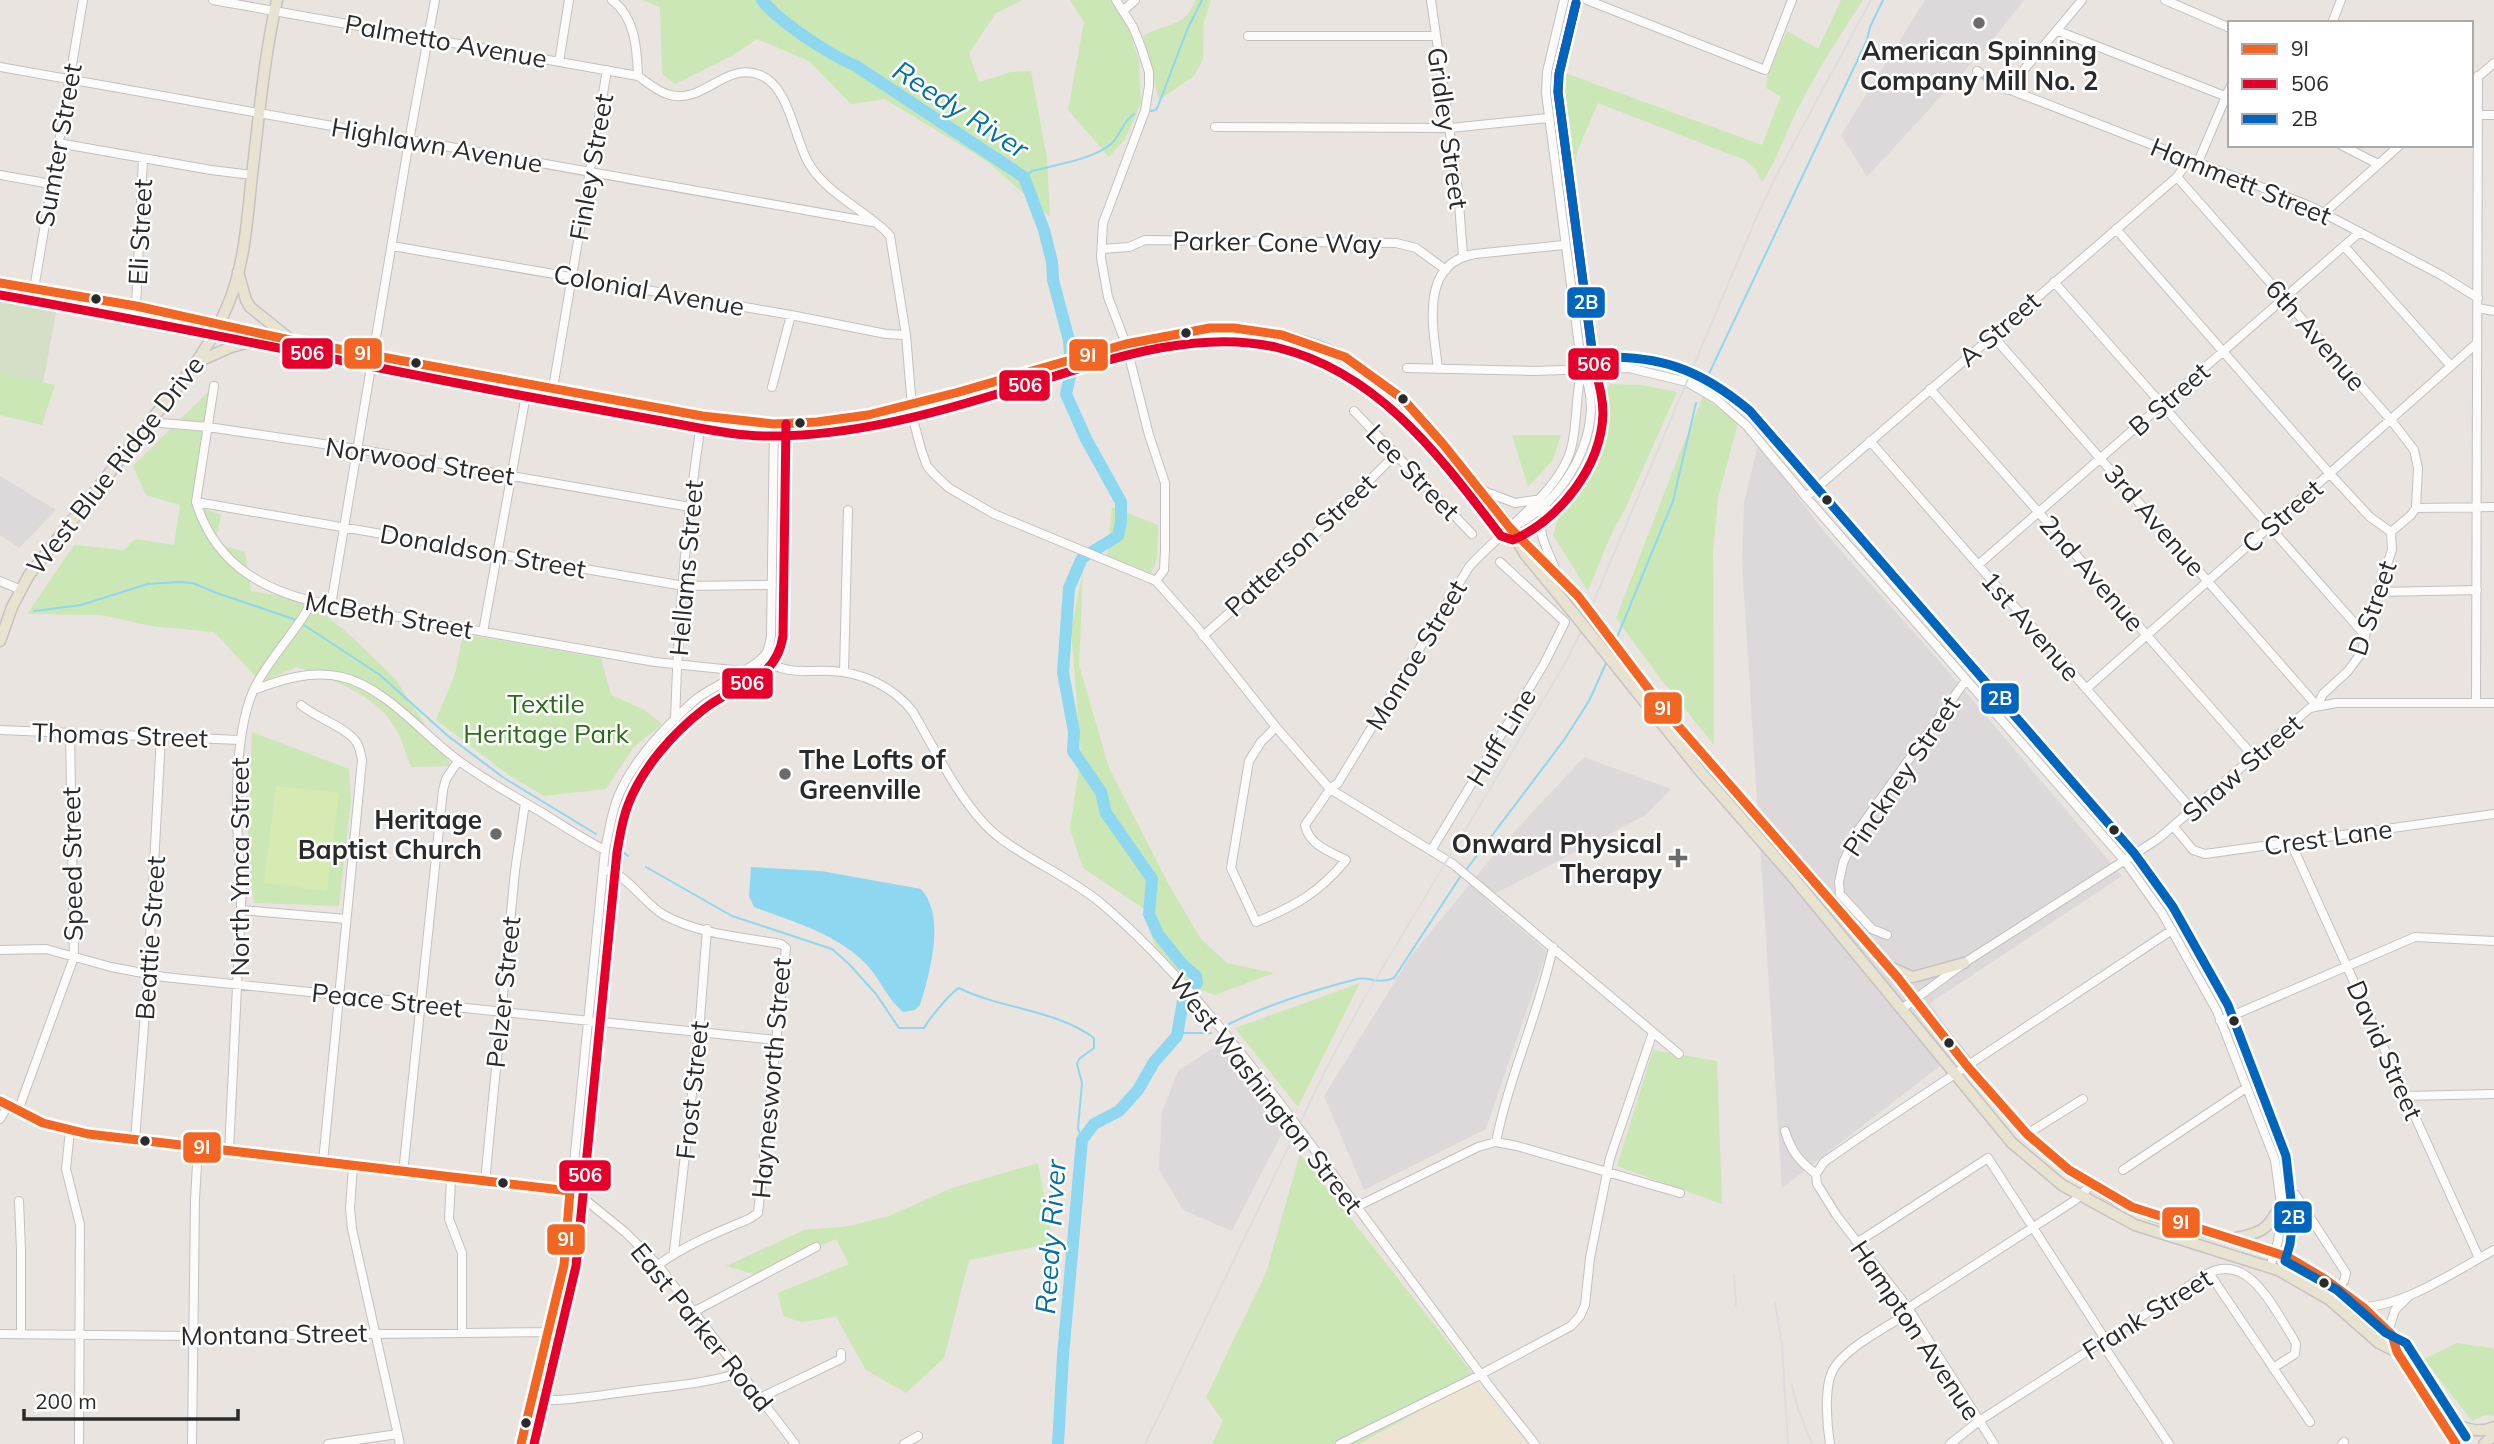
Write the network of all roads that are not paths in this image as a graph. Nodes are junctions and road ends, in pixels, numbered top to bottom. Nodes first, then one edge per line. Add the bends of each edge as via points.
1 (83, 0) edge
2 (213, 0) edge
3 (435, 0) edge
4 (569, 0) edge
5 (612, 0) edge
6 (1116, 0) edge
7 (1135, 0) edge
8 (1432, 0) edge
9 (1564, 0) edge
10 (1587, 0) edge
11 (1792, 0) edge
12 (2082, 0) edge
13 (2165, 0) edge
14 (2341, 0) edge
15 (276, 5) edge
16 (1123, 11) junction
17 (2333, 21) edge
18 (2228, 27) edge
19 (2058, 31) junction
20 (1248, 36) dead end
21 (1436, 36) junction
22 (428, 38) junction
23 (559, 61) junction
24 (2494, 62) edge
25 (0, 67) edge
26 (607, 70) junction
27 (638, 76) junction
28 (69, 79) junction
29 (2475, 79) edge
30 (1995, 84) tunnel mouth
31 (2007, 90) junction
32 (2228, 98) edge
33 (260, 113) junction
34 (2480, 115) junction
35 (2494, 115) edge
36 (1548, 118) junction
37 (1215, 127) dead end
38 (1450, 128) junction
39 (409, 141) junction
40 (58, 143) junction
41 (2345, 147) edge
42 (2398, 147) edge
43 (143, 158) junction
44 (2189, 159) junction
45 (2198, 162) junction
46 (2378, 164) junction
47 (590, 172) junction
48 (0, 175) edge
49 (252, 175) junction
50 (2177, 177) junction
51 (51, 184) junction
52 (2324, 213) junction
53 (875, 223) junction
54 (2116, 229) junction
55 (2360, 232) junction
56 (1564, 245) junction
57 (392, 246) junction
58 (2344, 246) junction
59 (1102, 249) junction
60 (1463, 256) junction
61 (1446, 270) junction
62 (238, 272) junction
63 (572, 277) junction
64 (2054, 282) junction
65 (0, 283) edge
66 (34, 289) junction
67 (2478, 298) junction
68 (2284, 299) junction
69 (136, 306) junction
70 (2477, 308) junction
71 (2494, 311) edge
72 (791, 315) junction
73 (218, 324) junction
74 (906, 335) junction
75 (1992, 335) junction
76 (290, 340) junction
77 (304, 342) junction
78 (2477, 343) junction
79 (1126, 344) junction
80 (2224, 352) junction
81 (374, 355) junction
82 (195, 363) junction
83 (2451, 366) junction
84 (1407, 368) dead end
85 (1437, 368) junction
86 (1582, 369) junction
87 (528, 384) junction
88 (214, 386) dead end
89 (772, 387) dead end
90 (553, 388) junction
91 (1930, 389) junction
92 (911, 404) junction
93 (2162, 405) junction
94 (1354, 411) dead end
95 (702, 416) junction
96 (2391, 420) junction
97 (149, 422) junction
98 (774, 424) junction
99 (208, 427) junction
100 (1870, 441) junction
101 (357, 449) junction
102 (1396, 454) junction
103 (2101, 458) junction
104 (2330, 474) junction
105 (511, 476) junction
106 (1480, 490) junction
107 (1806, 497) junction
108 (1538, 499) junction
109 (196, 502) junction
110 (1546, 504) junction
111 (690, 507) junction
112 (2477, 507) junction
113 (2494, 507) edge
114 (2416, 508) junction
115 (848, 510) dead end
116 (2039, 512) junction
117 (344, 527) junction
118 (2269, 527) junction
119 (1510, 528) junction
120 (2390, 532) junction
121 (1472, 534) dead end
122 (497, 553) junction
123 (1500, 562) dead end
124 (1978, 565) junction
125 (1557, 575) junction
126 (2208, 580) junction
127 (0, 581) edge
128 (1156, 581) junction
129 (772, 585) junction
130 (684, 586) junction
131 (21, 590) junction
132 (2477, 590) junction
133 (2378, 592) junction
134 (312, 602) junction
135 (331, 605) junction
136 (483, 632) junction
137 (2147, 634) junction
138 (2364, 634) junction
139 (1203, 636) junction
140 (0, 641) edge
141 (761, 659) junction
142 (677, 665) junction
143 (742, 671) junction
144 (844, 672) junction
145 (1966, 680) junction
146 (2086, 689) junction
147 (254, 690) junction
148 (2476, 703) junction
149 (2494, 703) edge
150 (301, 705) dead end
151 (2317, 706) junction
152 (675, 720) junction
153 (1276, 727) junction
154 (0, 730) edge
155 (70, 732) junction
156 (161, 736) junction
157 (240, 740) junction
158 (2255, 757) junction
159 (458, 761) junction
160 (1330, 789) junction
161 (525, 803) junction
162 (2193, 811) junction
163 (2494, 814) edge
164 (2174, 827) junction
165 (2291, 843) junction
166 (1432, 849) junction
167 (606, 850) junction
168 (2125, 861) junction
169 (604, 870) junction
170 (241, 910) junction
171 (346, 919) junction
172 (708, 929) junction
173 (2172, 930) junction
174 (1887, 935) dead end
175 (2494, 941) edge
176 (1553, 947) junction
177 (0, 950) edge
178 (75, 957) junction
179 (1964, 963) junction
180 (1884, 964) junction
181 (2347, 967) junction
182 (148, 975) junction
183 (238, 985) junction
184 (339, 995) junction
185 (1914, 1000) junction
186 (420, 1004) junction
187 (1903, 1008) junction
188 (502, 1012) junction
189 (587, 1021) junction
190 (2220, 1021) junction
191 (699, 1032) junction
192 (1653, 1032) junction
193 (776, 1040) junction
194 (1679, 1054) dead end
195 (1967, 1066) junction
196 (1955, 1074) junction
197 (2246, 1088) junction
198 (2494, 1094) edge
199 (2405, 1096) junction
200 (2084, 1099) dead end
201 (4, 1103) edge
202 (18, 1111) junction
203 (0, 1119) edge
204 (1785, 1130) dead end
205 (70, 1132) junction
206 (2027, 1134) junction
207 (135, 1140) junction
208 (1496, 1142) junction
209 (198, 1148) junction
210 (229, 1152) junction
211 (323, 1163) junction
212 (353, 1167) junction
213 (2123, 1170) dead end
214 (1607, 1171) junction
215 (403, 1173) junction
216 (1815, 1174) junction
217 (451, 1178) junction
218 (485, 1182) junction
219 (2091, 1185) junction
220 (2279, 1190) junction
221 (570, 1191) junction
222 (1680, 1193) dead end
223 (2080, 1196) junction
224 (19, 1201) dead end
225 (2281, 1204) junction
226 (1356, 1207) junction
227 (2033, 1228) junction
228 (2232, 1238) junction
229 (1858, 1242) junction
230 (816, 1247) dead end
231 (2494, 1250) edge
232 (674, 1251) junction
233 (2275, 1252) junction
234 (2479, 1258) junction
235 (658, 1265) junction
236 (2270, 1267) junction
237 (2209, 1273) junction
238 (2339, 1288) junction
239 (2412, 1294) junction
240 (2330, 1300) junction
241 (2363, 1307) junction
242 (1909, 1310) junction
243 (695, 1311) junction
244 (376, 1332) junction
245 (462, 1332) junction
246 (548, 1332) junction
247 (2388, 1332) junction
248 (0, 1334) edge
249 (20, 1334) junction
250 (79, 1335) junction
251 (192, 1336) junction
252 (2103, 1340) junction
253 (2397, 1352) junction
254 (841, 1353) dead end
255 (2273, 1368) junction
256 (739, 1373) junction
257 (1481, 1374) junction
258 (760, 1398) junction
259 (531, 1400) junction
260 (2441, 1418) junction
261 (1979, 1421) junction
262 (2310, 1422) dead end
263 (2494, 1427) edge
264 (398, 1434) junction
265 (2494, 1435) edge
266 (918, 1436) dead end
267 (79, 1444) edge
268 (192, 1444) edge
269 (328, 1444) edge
270 (400, 1444) edge
271 (521, 1444) edge
272 (794, 1444) edge
273 (904, 1444) edge
274 (1340, 1444) edge
275 (1535, 1444) edge
276 (1830, 1444) edge
277 (1950, 1444) edge
278 (1994, 1444) edge
279 (2169, 1444) edge
280 (2456, 1444) edge
281 (2484, 1444) edge

1 - 28 street, Sumter Street
2 - 15 street, Palmetto Avenue
3 - 22 street
4 - 23 street
5 - 27 street via 631,26
6 - 16 street
7 - 16 street
8 - 21 street, Gridley Street
9 - 36 street via 1547,72
10 - 11 street via 1765,70
12 - 19 street
13 - 18 street
14 - 17 street
15 - 22 street, Palmetto Avenue
15 - 33 main road, West Blue Ridge Drive
16 - 59 street via 1141,47 1149,86 1145,111 1103,223
19 - 31 street
19 - 32 street
20 - 21 street
21 - 38 street, Gridley Street
22 - 23 street, Palmetto Avenue
22 - 39 street
23 - 26 street, Palmetto Avenue
24 - 29 street
25 - 28 street, Highlawn Avenue
26 - 27 street, Palmetto Avenue
26 - 47 street, Finley Street
27 - 53 street via 661,92 679,97 699,93 736,73 766,78 781,95 814,171
28 - 33 street, Highlawn Avenue
28 - 40 street, Sumter Street
29 - 34 street
30 - 31 street, Hammett Street
31 - 44 street, Hammett Street
32 - 45 street
33 - 39 street, Highlawn Avenue
33 - 49 main road, West Blue Ridge Drive
34 - 35 street
34 - 67 street
36 - 38 street
36 - 56 street
37 - 38 street
38 - 60 street, Gridley Street
39 - 47 street, Highlawn Avenue
39 - 57 street
40 - 43 street
40 - 51 street, Sumter Street
41 - 46 street
42 - 46 street
43 - 49 street
43 - 69 street, Eli Street
44 - 45 street, Hammett Street
44 - 50 street, A Street
45 - 52 street, Hammett Street
46 - 52 street
47 - 53 street, Highlawn Avenue
47 - 63 street, Finley Street
48 - 51 street
49 - 62 main road, West Blue Ridge Drive
50 - 54 street, A Street
50 - 68 street, 6th Avenue
51 - 66 street, Sumter Street
52 - 55 street, Hammett Street
53 - 74 street via 890,236
54 - 64 street, A Street
54 - 80 street
55 - 58 street, B Street
55 - 67 street, Hammett Street
56 - 60 street
56 - 86 street
57 - 63 street, Colonial Avenue
57 - 81 street
58 - 68 street, B Street
58 - 83 street
59 - 61 street, Parker Cone Way via 1129,247 1145,240 1395,243 1416,248
59 - 79 street via 1108,297
60 - 61 street
61 - 85 street via 1432,301
62 - 73 main road, West Blue Ridge Drive
62 - 76 main road via 250,307
63 - 72 street, Colonial Avenue
63 - 90 street, Finley Street
64 - 75 street, A Street
64 - 93 street
65 - 66 main road
66 - 69 main road
67 - 70 street
68 - 80 street, B Street
68 - 96 street, 6th Avenue
69 - 73 main road
70 - 71 street
70 - 78 street
72 - 74 street, Colonial Avenue
72 - 89 street
73 - 76 main road
73 - 82 main road, West Blue Ridge Drive
74 - 92 street
75 - 91 street, A Street
75 - 103 street, 3rd Avenue
76 - 77 main road
77 - 81 main road
77 - 82 main road via 246,343
78 - 83 street, C Street
78 - 112 street
79 - 92 main road
79 - 106 main road via 1222,328 1282,335 1345,357 1403,399
79 - 128 street via 1165,483 1166,550 1164,569
80 - 93 street, B Street
80 - 104 street
81 - 87 main road
81 - 101 street
82 - 97 main road, West Blue Ridge Drive
83 - 96 street, C Street
84 - 85 street
85 - 86 street
86 - 107 street via 1637,369 1706,392 1741,420
86 - 108 street via 1570,451 1564,467
86 - 110 street via 1590,384 1588,432 1572,471
87 - 90 main road
87 - 105 street
88 - 99 street
90 - 95 main road
91 - 100 street, A Street
91 - 116 street, 2nd Avenue
92 - 98 main road via 846,418
92 - 128 street via 927,466 949,488 995,514
93 - 103 street, B Street
93 - 118 street
94 - 102 street, Lee Street
95 - 98 main road
95 - 111 street, Hellams Street
96 - 104 street, C Street
96 - 114 street, 6th Avenue via 2417,458
97 - 99 street, Norwood Street
97 - 131 main road, West Blue Ridge Drive via 43,555
98 - 129 street
99 - 101 street, Norwood Street
99 - 109 street
100 - 107 street, A Street
100 - 124 street, 1st Avenue
101 - 105 street, Norwood Street
101 - 117 street
102 - 121 street, Lee Street
102 - 139 street, Patterson Street
103 - 116 street, B Street
103 - 126 street, 3rd Avenue
104 - 118 street, C Street
104 - 120 street
105 - 111 street, Norwood Street
105 - 122 street
106 - 108 street via 1515,503
106 - 119 main road
107 - 145 street
108 - 119 street
109 - 117 street, Donaldson Street
109 - 134 street, McBeth Street via 216,545 240,568 274,590
110 - 119 street via 1527,521
110 - 125 street via 1541,538
111 - 130 street, Hellams Street
112 - 113 street
112 - 114 street
112 - 132 street
114 - 120 street, D Street
115 - 144 street
116 - 124 street, B Street
116 - 137 street, 2nd Avenue
117 - 122 street, Donaldson Street
117 - 135 street
118 - 126 street, C Street
118 - 138 street
119 - 125 main road
119 - 160 street, Monroe Street via 1469,567 1338,783
119 - 187 main road, bridge via 1525,554 1692,761
120 - 133 street, D Street via 2392,550
122 - 130 street, Donaldson Street
122 - 136 street
123 - 166 street, Huff Line via 1565,622
124 - 146 street, 1st Avenue
125 - 180 main road, bridge via 1666,712
126 - 137 street, C Street
126 - 151 street, 3rd Avenue
127 - 131 street
128 - 139 street
129 - 130 street, Donaldson Street
129 - 141 street via 771,636
130 - 142 street, Hellams Street
131 - 140 main road, West Blue Ridge Drive
132 - 133 street
132 - 148 street
133 - 138 street, D Street
134 - 135 street, McBeth Street
134 - 147 street, North Ymca Street
135 - 136 street, McBeth Street
136 - 142 street, McBeth Street
137 - 146 street, C Street
137 - 158 street, 2nd Avenue
138 - 151 street, D Street via 2357,661
139 - 153 street
141 - 143 street
141 - 144 street, West Washington Street via 780,670
142 - 143 street, McBeth Street
142 - 152 street, Hellams Street
143 - 152 street via 701,696
144 - 226 street, West Washington Street, bridge via 874,681 900,697 981,821 1102,904 1171,970 1279,1102
145 - 168 street
145 - 174 street, Pinckney Street via 1859,829 1843,863 1840,894 1872,929
146 - 162 street, 1st Avenue
147 - 157 street, North Ymca Street
147 - 159 street via 303,676 352,680 382,697
148 - 149 street, Shaw Street
148 - 151 street, Shaw Street
150 - 171 street via 346,732 357,743 362,760
151 - 158 street, Shaw Street
152 - 167 street via 625,783
153 - 160 street
153 - 160 street, Monroe Street via 1249,761 1231,867 1256,922 1289,909 1328,882 1346,860 1307,835 1305,825
154 - 155 street, Thomas Street
155 - 156 street, Thomas Street
155 - 178 street, Speed Street
156 - 157 street, Thomas Street
156 - 182 street, Beattie Street
157 - 170 street, North Ymca Street via 237,851
158 - 162 street, Shaw Street
159 - 161 street
159 - 186 street via 443,790
160 - 166 street
161 - 167 street
161 - 188 street, Pelzer Street
162 - 164 street, Shaw Street
163 - 165 street, Crest Lane
164 - 165 street, Crest Lane via 2201,855
164 - 168 street, Shaw Street
165 - 181 street, David Street
166 - 176 street
167 - 169 street
168 - 173 street
168 - 179 street, Shaw Street
169 - 172 street, Haynesworth Street via 618,873 662,914
169 - 189 street
170 - 171 street
170 - 183 street, North Ymca Street
171 - 184 street
172 - 191 street, Frost Street
172 - 193 street, Haynesworth Street via 786,948
173 - 190 street
173 - 195 street
175 - 181 street via 2420,936
176 - 192 street
176 - 208 street
177 - 178 street, Peace Street via 43,948
178 - 182 street, Peace Street
178 - 202 street, Speed Street
179 - 180 main road via 1912,977
179 - 185 street, Shaw Street
180 - 185 main road
181 - 190 street
181 - 199 street, David Street
182 - 183 street, Peace Street
182 - 207 street, Beattie Street
183 - 184 street, Peace Street
183 - 210 street, North Ymca Street
184 - 186 street, Peace Street
184 - 211 street
185 - 187 street, Shaw Street
185 - 195 main road
186 - 188 street, Peace Street
186 - 215 street
187 - 196 main road
188 - 189 street, Peace Street
188 - 218 street, Pelzer Street
189 - 191 street, Peace Street
189 - 221 street
190 - 197 street
191 - 193 street, Peace Street
191 - 232 street, Frost Street
192 - 194 street
192 - 214 street
193 - 232 street, Haynesworth Street via 758,1213
195 - 196 street
195 - 206 main road
196 - 216 street via 1831,1157
196 - 223 main road via 2012,1143
197 - 213 street
197 - 220 street via 2275,1160
198 - 199 street
199 - 234 street, David Street
200 - 206 street
201 - 202 street
201 - 203 street
202 - 205 street
204 - 216 street, Hampton Avenue via 1798,1160
205 - 207 street
205 - 250 street via 66,1170 80,1225
206 - 219 main road
207 - 209 street
208 - 214 street
208 - 226 street
209 - 210 street
209 - 251 street
210 - 211 street
211 - 212 street
212 - 215 street
212 - 244 street via 352,1229
214 - 222 street
214 - 257 street via 1580,1316 1571,1326
215 - 217 street
216 - 229 street, Hampton Avenue via 1837,1216
217 - 218 street
217 - 245 street via 449,1219 462,1253
218 - 221 street
219 - 223 street
219 - 228 main road via 2152,1215
220 - 225 street
220 - 238 street via 2295,1194 2346,1273
221 - 235 street, East Parker Road via 616,1224
221 - 246 street via 564,1265
223 - 227 street
223 - 236 main road via 2135,1225
224 - 249 street
225 - 228 main road via 2261,1232
225 - 233 street
226 - 257 street, West Washington Street
227 - 229 street via 1988,1158
227 - 242 street
227 - 252 street
228 - 233 main road
229 - 242 street, Hampton Avenue
230 - 243 street
231 - 234 street
232 - 235 street, Haynesworth Street
233 - 236 street
233 - 238 main road
234 - 239 street
235 - 243 street, East Parker Road
236 - 240 main road
237 - 252 street, Frank Street
237 - 255 street
237 - 255 street, Frank Street via 2234,1270 2248,1276 2278,1315 2296,1350
238 - 240 street
238 - 241 main road
239 - 241 street
239 - 247 street via 2395,1310
240 - 253 main road via 2379,1343
241 - 247 main road
242 - 261 street, Hampton Avenue
242 - 276 street via 1836,1365 1828,1385
243 - 256 street, East Parker Road
244 - 245 street, Montana Street
244 - 251 street, Montana Street
244 - 264 street
245 - 246 street, Montana Street
246 - 259 street
247 - 253 main road
248 - 249 street, Montana Street
249 - 250 street, Montana Street
250 - 251 street, Montana Street
250 - 267 street
251 - 268 street
252 - 261 street, Frank Street
252 - 279 street
253 - 260 main road
254 - 258 street via 841,1359
255 - 262 street
256 - 258 street, East Parker Road
256 - 259 street via 570,1399
257 - 274 street
257 - 275 street, West Washington Street
258 - 272 street, East Parker Road
259 - 271 street
260 - 263 main road via 2475,1430
260 - 280 main road
261 - 277 street, Frank Street
261 - 278 street, Hampton Avenue
264 - 269 street
264 - 270 street
265 - 281 main road
266 - 273 street

